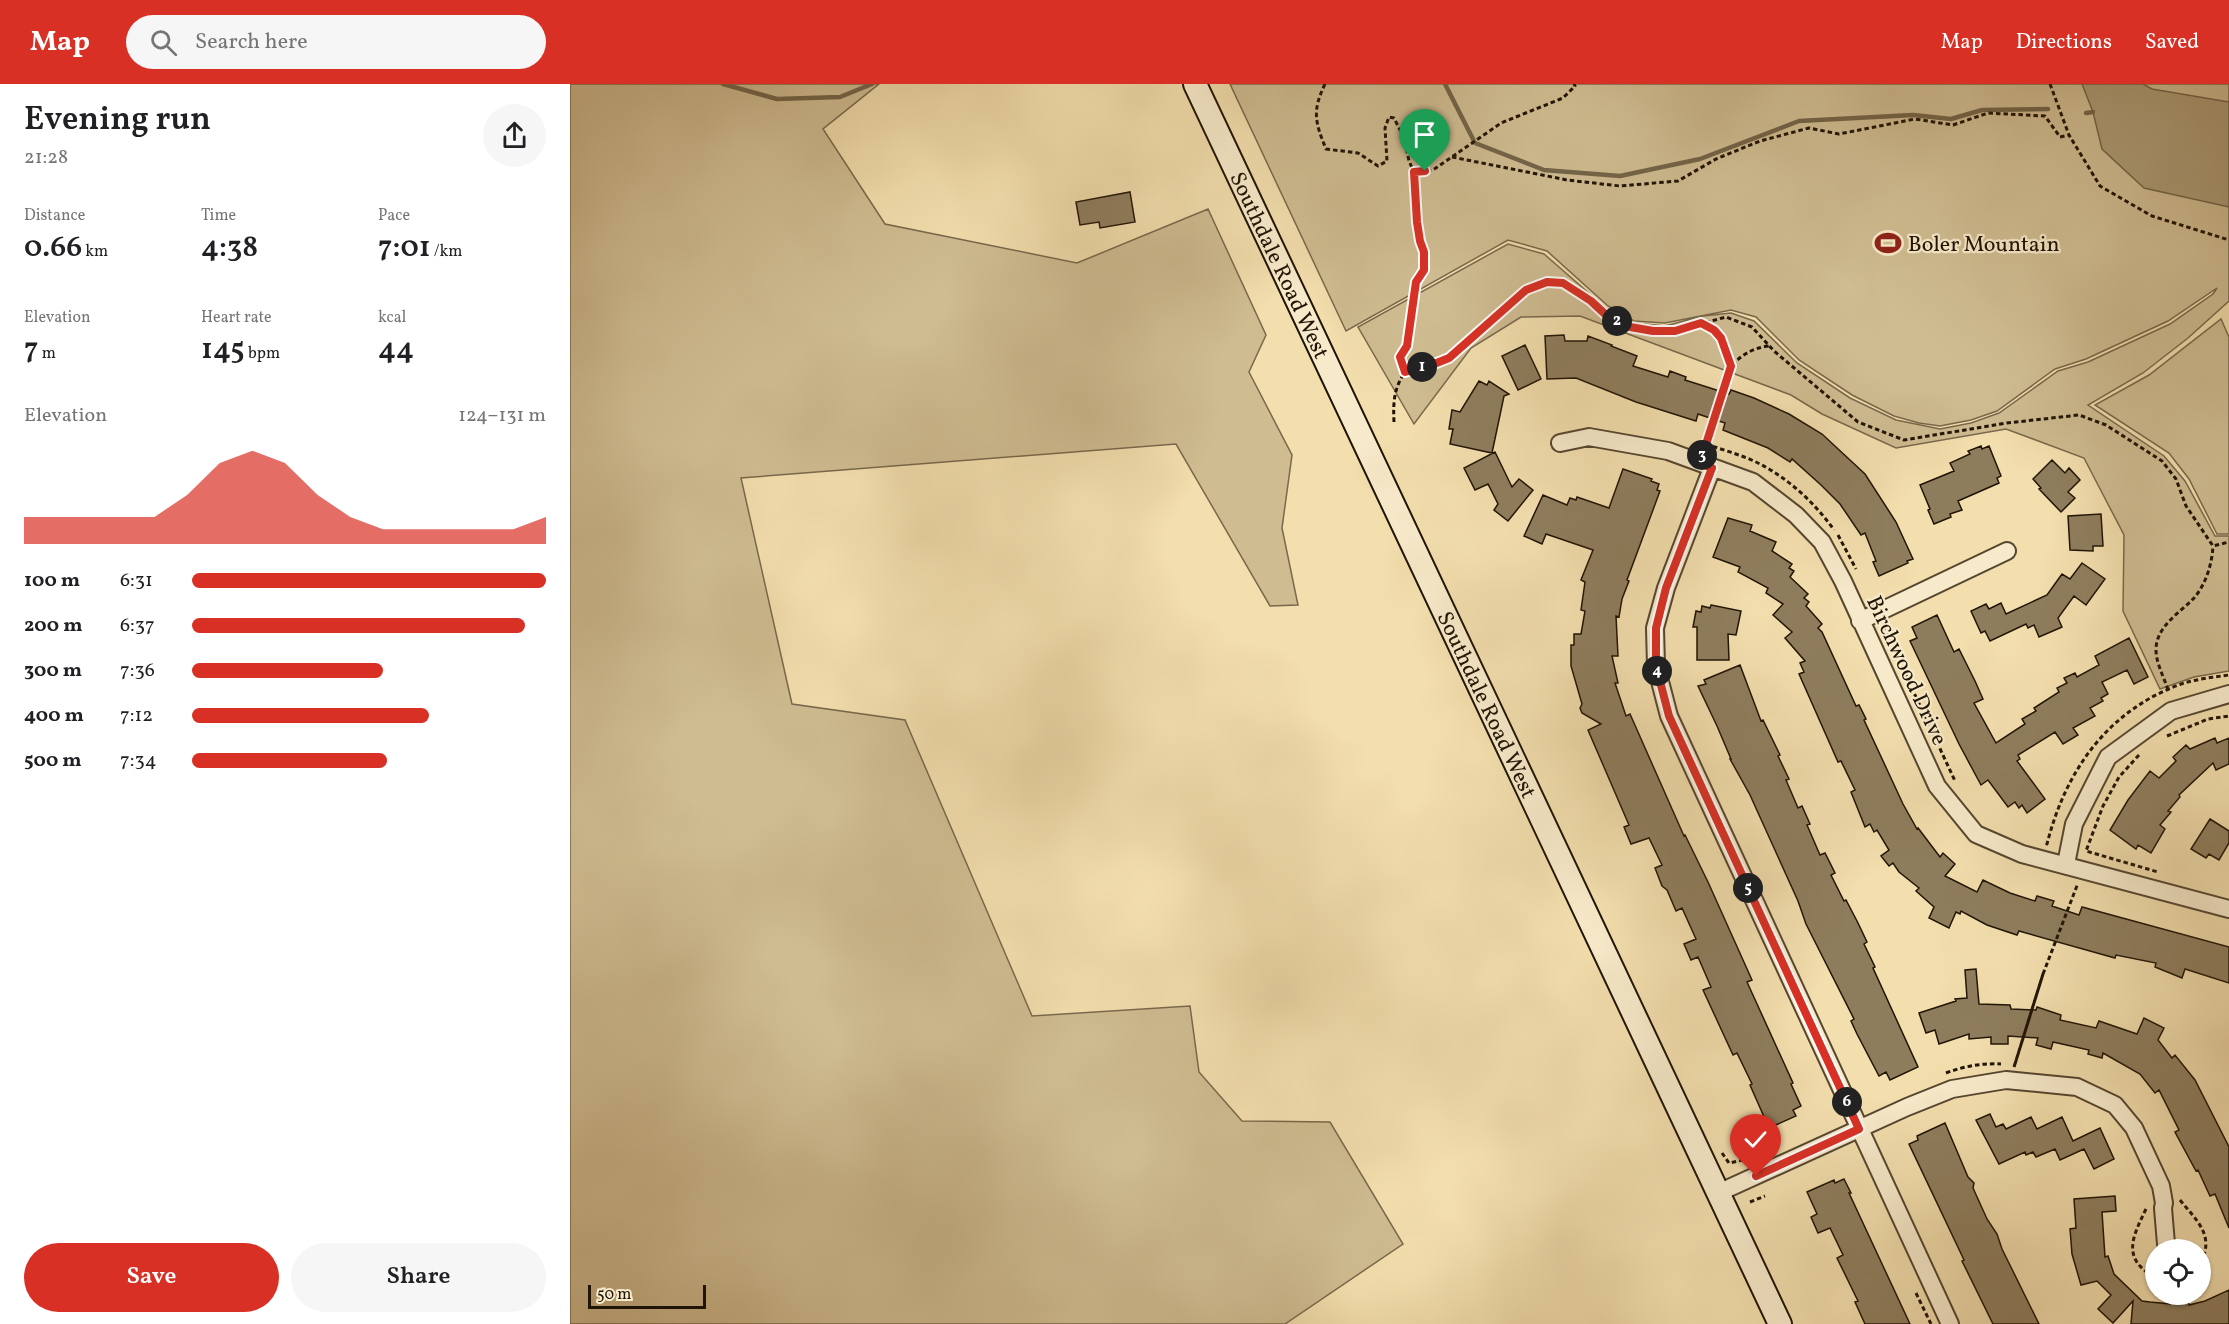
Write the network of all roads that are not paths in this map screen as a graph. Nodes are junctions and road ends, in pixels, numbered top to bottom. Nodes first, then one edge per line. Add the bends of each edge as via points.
1 (1195, 84) edge
2 (1560, 443) dead end
3 (1706, 466) junction
4 (2007, 551) dead end
5 (1860, 621) junction
6 (2229, 694) edge
7 (2066, 864) junction
8 (2229, 909) edge
9 (1859, 1129) junction
10 (1718, 1193) junction
11 (2166, 1239) edge
12 (1780, 1324) edge
13 (1950, 1324) edge

1 - 10 main road, Southdale Road West
2 - 3 street, Birchwood Drive via 1589,437 1668,451
3 - 5 street, Birchwood Drive via 1753,482 1796,515 1822,542
3 - 9 street via 1656,628 1656,666 1669,716
4 - 5 street
5 - 7 street, Birchwood Drive via 1937,786 1976,834 2022,854
6 - 7 street via 2170,711 2108,757 2074,824
7 - 8 street, Birchwood Drive
9 - 10 street
9 - 11 street via 1952,1089 2006,1080 2077,1087 2115,1105 2134,1128 2161,1186
9 - 13 street
10 - 12 main road, Southdale Road West

